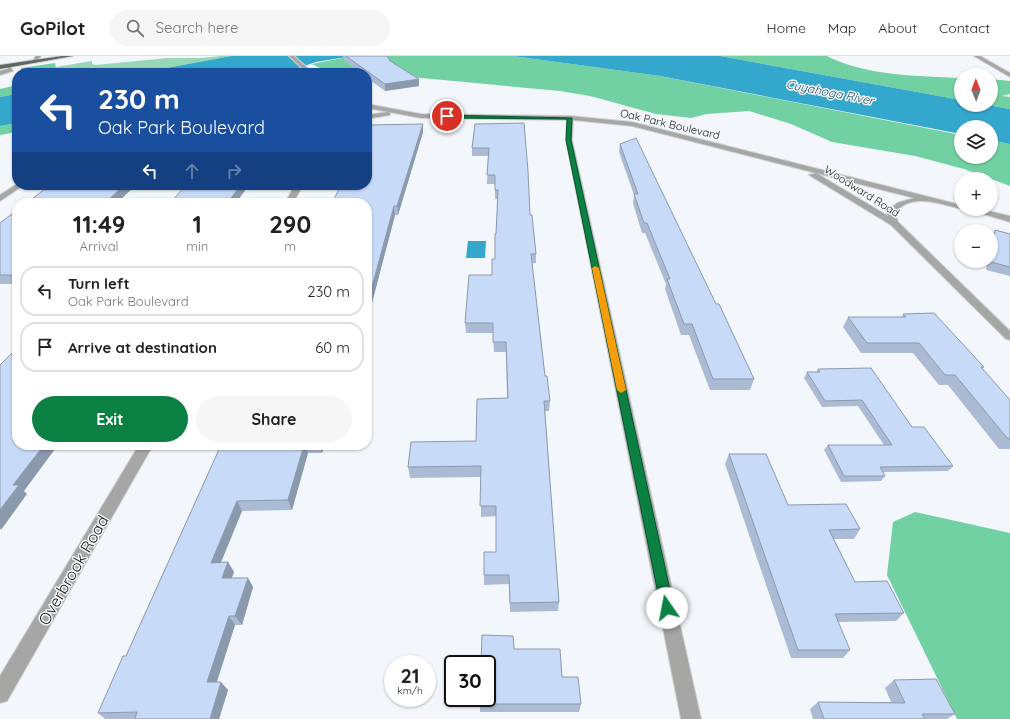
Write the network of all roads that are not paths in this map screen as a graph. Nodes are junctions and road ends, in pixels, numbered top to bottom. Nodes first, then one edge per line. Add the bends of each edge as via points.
1 (39, 56) edge
2 (71, 56) edge
3 (291, 56) edge
4 (976, 56) edge
5 (34, 62) junction
6 (8, 65) junction
7 (0, 66) edge
8 (304, 68) edge
9 (0, 73) edge
10 (1009, 75) edge
11 (372, 107) edge
12 (400, 113) junction
13 (372, 116) edge
14 (570, 118) junction
15 (802, 168) junction
16 (13, 190) edge
17 (927, 198) junction
18 (0, 199) edge
19 (954, 205) edge
20 (998, 216) edge
21 (1010, 219) edge
22 (894, 223) junction
23 (1010, 337) edge
24 (143, 450) edge
25 (0, 694) edge
26 (691, 719) edge

1 - 5 street
2 - 5 main road
3 - 8 street
4 - 10 street
5 - 6 main road
6 - 7 main road
6 - 9 street via 11,70
11 - 12 street, Oak Park Boulevard
12 - 13 street
12 - 14 street, Oak Park Boulevard
14 - 15 street, Oak Park Boulevard via 638,126
14 - 26 street via 568,140
15 - 17 street, Oak Park Boulevard
15 - 22 street, Woodward Road
16 - 18 street
17 - 19 street, Oak Park Boulevard
17 - 22 street via 900,203 891,213
20 - 21 street
22 - 23 street, Woodward Road
24 - 25 street, Overbrook Road

